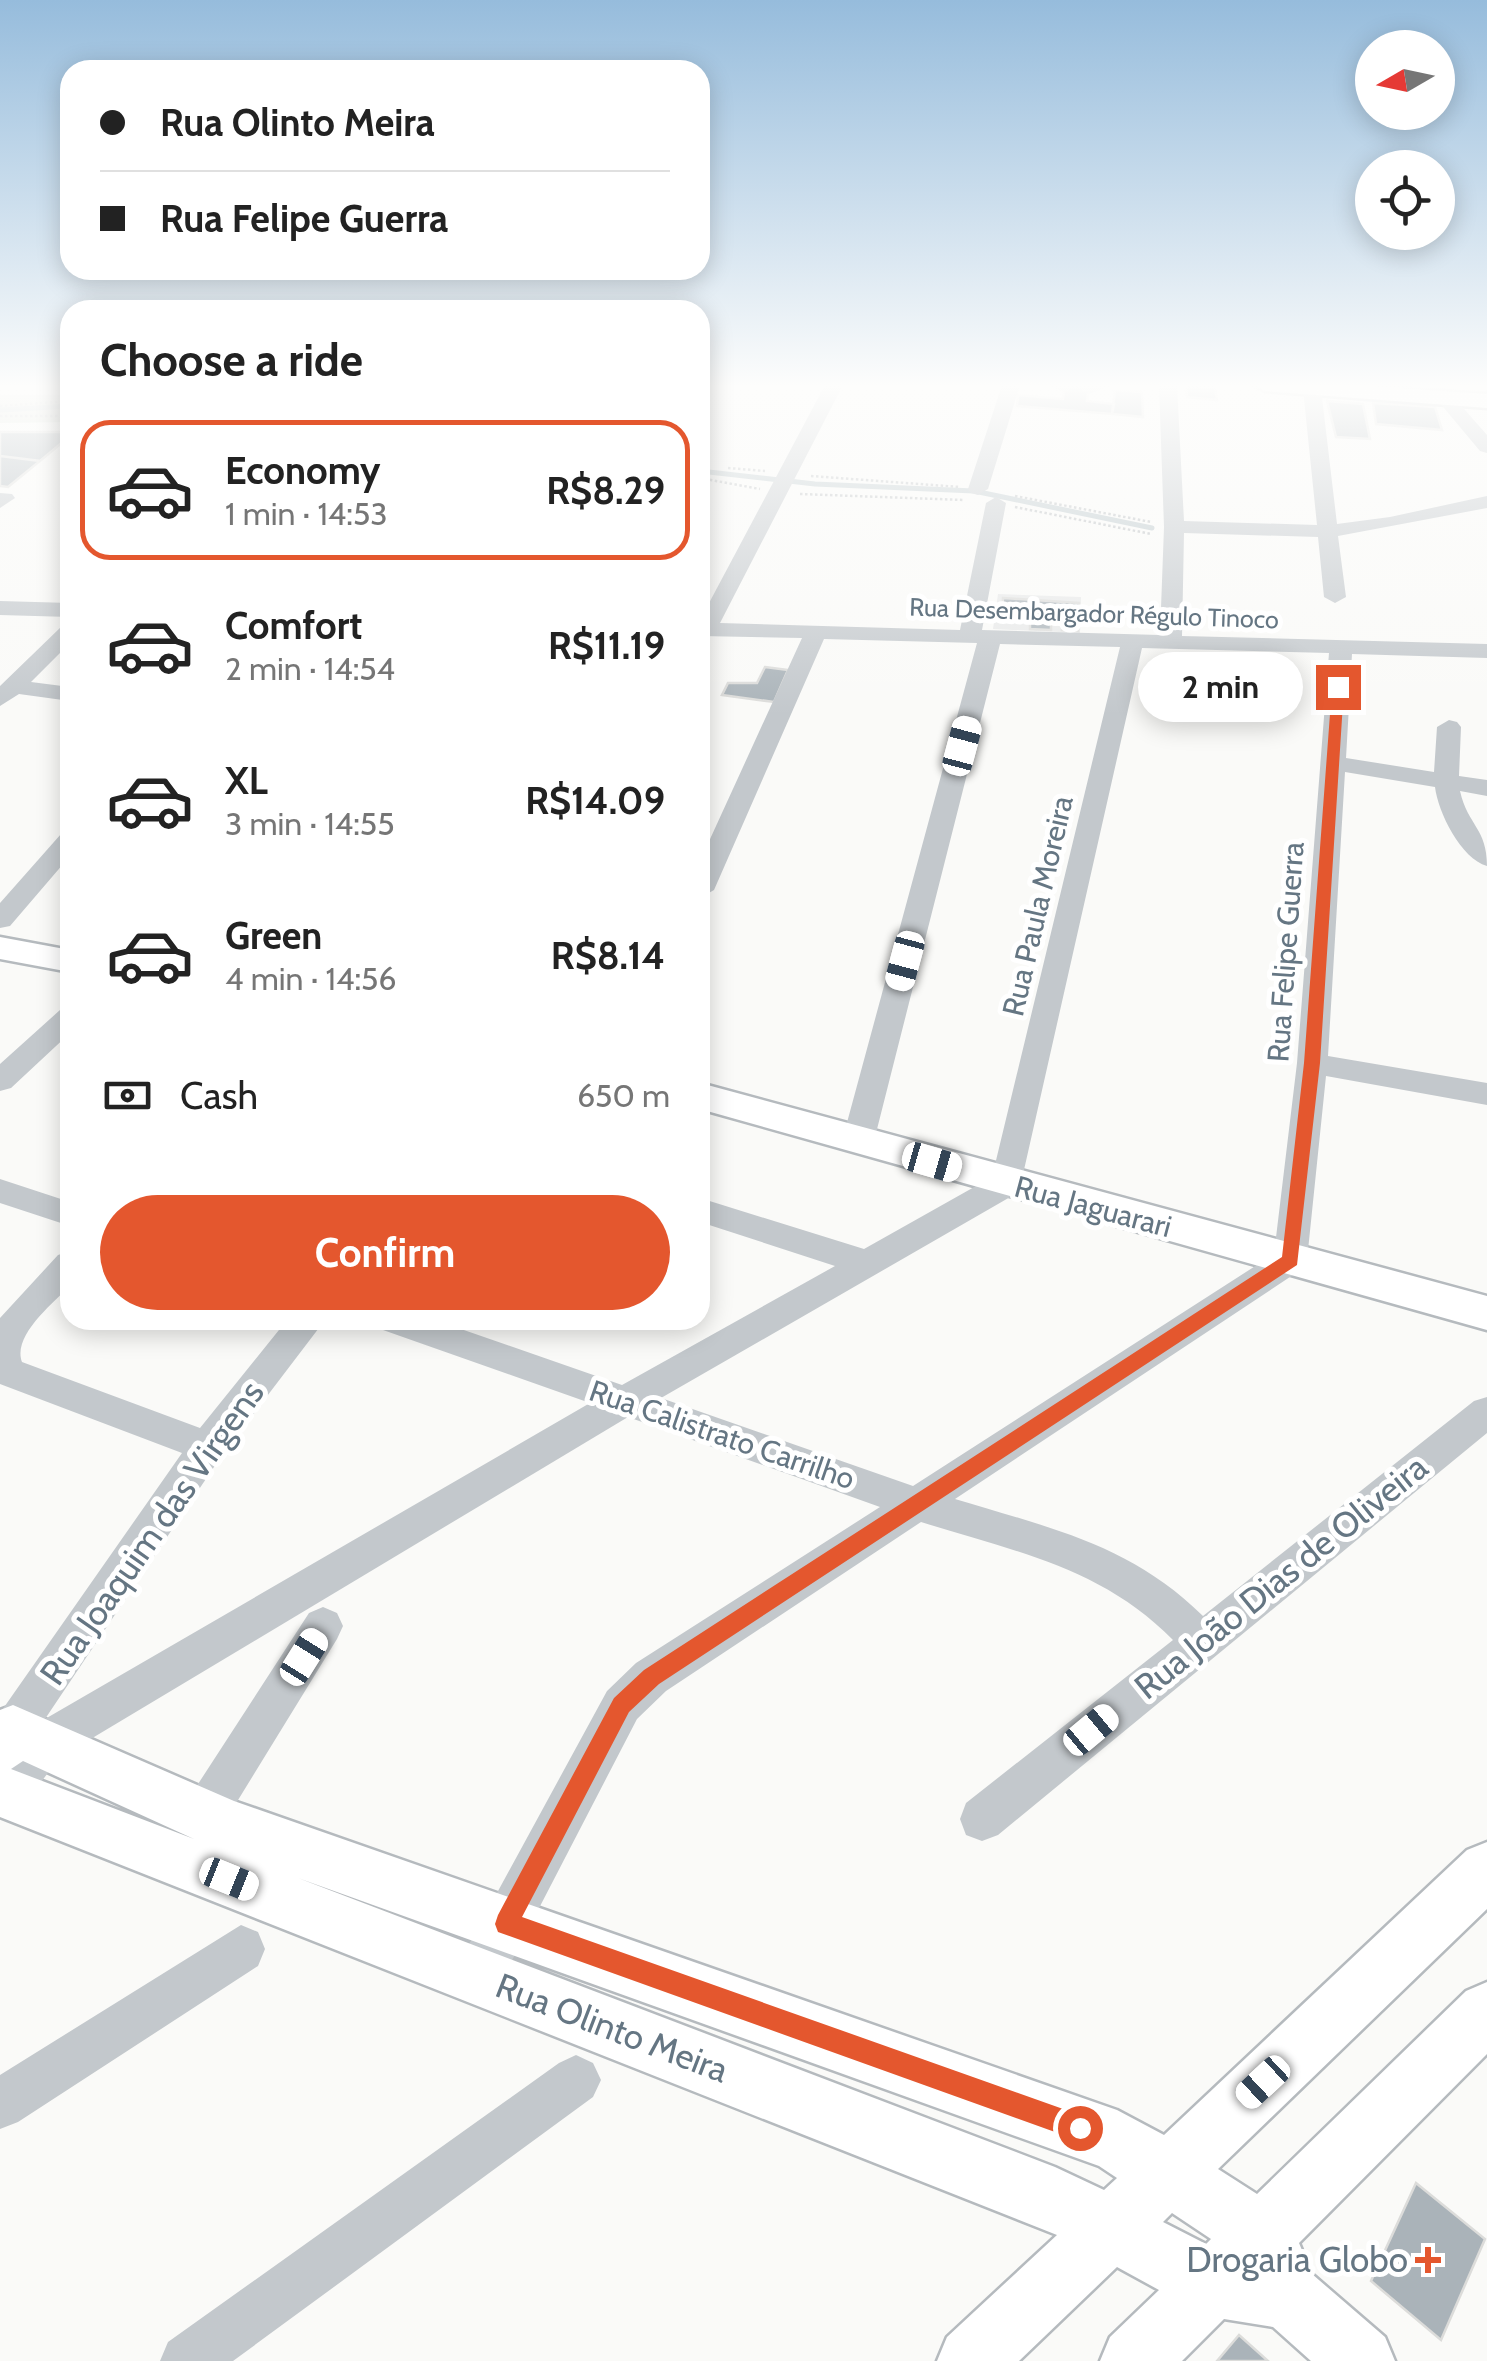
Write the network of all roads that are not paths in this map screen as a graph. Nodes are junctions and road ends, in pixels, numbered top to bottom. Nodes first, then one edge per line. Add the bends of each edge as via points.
1 (775, 495) edge
2 (987, 495) edge
3 (1173, 495) edge
4 (1323, 495) edge
5 (1487, 502) edge
6 (1174, 526) junction
7 (1327, 532) junction
8 (1335, 597) dead end
9 (0, 608) edge
10 (60, 610) edge
11 (710, 616) edge
12 (710, 629) edge
13 (816, 632) junction
14 (980, 638) junction
15 (60, 641) edge
16 (1132, 642) junction
17 (1171, 643) junction
18 (1341, 648) junction
19 (1487, 651) edge
20 (7, 692) edge
21 (60, 694) edge
22 (1449, 727) dead end
23 (1332, 763) junction
24 (1446, 781) junction
25 (1487, 788) edge
26 (60, 851) edge
27 (1487, 858) edge
28 (710, 868) edge
29 (0, 920) edge
30 (0, 948) edge
31 (60, 959) edge
32 (60, 1026) edge
33 (1312, 1063) junction
34 (0, 1080) edge
35 (1487, 1094) edge
36 (710, 1099) edge
37 (858, 1141) junction
38 (1007, 1184) junction
39 (0, 1191) edge
40 (60, 1211) edge
41 (710, 1213) edge
42 (1290, 1260) junction
43 (864, 1262) junction
44 (60, 1275) edge
45 (1487, 1314) edge
46 (298, 1330) edge
47 (423, 1330) edge
48 (625, 1401) junction
49 (1487, 1412) edge
50 (207, 1448) junction
51 (920, 1504) junction
52 (324, 1626) dead end
53 (1200, 1640) junction
54 (11, 1773) edge
55 (203, 1816) junction
56 (982, 1819) dead end
57 (1487, 1870) edge
58 (506, 1924) junction
59 (241, 1949) dead end
60 (478, 1976) junction
61 (1487, 2012) edge
62 (819, 2035) junction
63 (576, 2080) dead end
64 (799, 2100) junction
65 (0, 2104) edge
66 (1168, 2172) junction
67 (1111, 2227) junction
68 (1263, 2235) junction
69 (1214, 2284) junction
70 (1289, 2297) junction
71 (187, 2361) edge
72 (971, 2361) edge
73 (1134, 2361) edge
74 (1361, 2361) edge

1 - 11 street
2 - 14 street
3 - 6 street
4 - 7 street
5 - 7 street
6 - 7 street
6 - 17 street
7 - 8 street
9 - 10 street
12 - 13 street, Rua Desembargador Régulo Tinoco
13 - 14 street, Rua Desembargador Régulo Tinoco
13 - 28 street
14 - 16 street, Rua Desembargador Régulo Tinoco
14 - 37 street
15 - 20 street
16 - 17 street, Rua Desembargador Régulo Tinoco
16 - 38 street, Rua Paula Moreira
17 - 18 street, Rua Desembargador Régulo Tinoco
18 - 19 street, Rua Desembargador Régulo Tinoco
18 - 23 street, Rua Felipe Guerra
20 - 21 street
22 - 24 street
23 - 24 street
23 - 33 street, Rua Felipe Guerra
24 - 25 street
24 - 27 street via 1449,807
26 - 29 street
30 - 31 main road
32 - 34 street
33 - 35 street
33 - 42 street, Rua Felipe Guerra
36 - 37 main road, Rua Jaguarari
37 - 38 main road, Rua Jaguarari
38 - 42 main road, Rua Jaguarari
38 - 43 street
39 - 40 street
41 - 43 street
42 - 45 main road, Rua Jaguarari
42 - 51 street
43 - 48 street
44 - 50 street via 0,1351 8,1372
46 - 50 street, Rua Joaquim das Virgens
47 - 48 street, Rua Calistrato Carrilho
48 - 51 street, Rua Calistrato Carrilho
48 - 54 street
49 - 53 street, Rua João Dias de Oliveira
50 - 54 street, Rua Joaquim das Virgens
51 - 53 street, Rua Calistrato Carrilho via 1122,1574
51 - 58 street via 636,1691 610,1726
52 - 55 street
53 - 56 street, Rua João Dias de Oliveira
54 - 55 main road, Rua Olinto Meira
54 - 60 main road, Rua Olinto Meira
55 - 58 main road, Rua Olinto Meira
57 - 66 main road
58 - 60 street
58 - 62 main road, Rua Olinto Meira
59 - 65 street
60 - 64 main road, Rua Olinto Meira
61 - 68 main road
62 - 64 main road
62 - 66 main road, Rua Olinto Meira via 1118,2141
63 - 71 street
64 - 67 main road, Rua Olinto Meira
66 - 67 main road
66 - 68 main road, Rua Olinto Meira
67 - 69 main road, Rua Olinto Meira
67 - 72 main road
68 - 69 main road
68 - 70 main road
69 - 70 main road, Rua Olinto Meira
69 - 73 main road
70 - 74 main road

